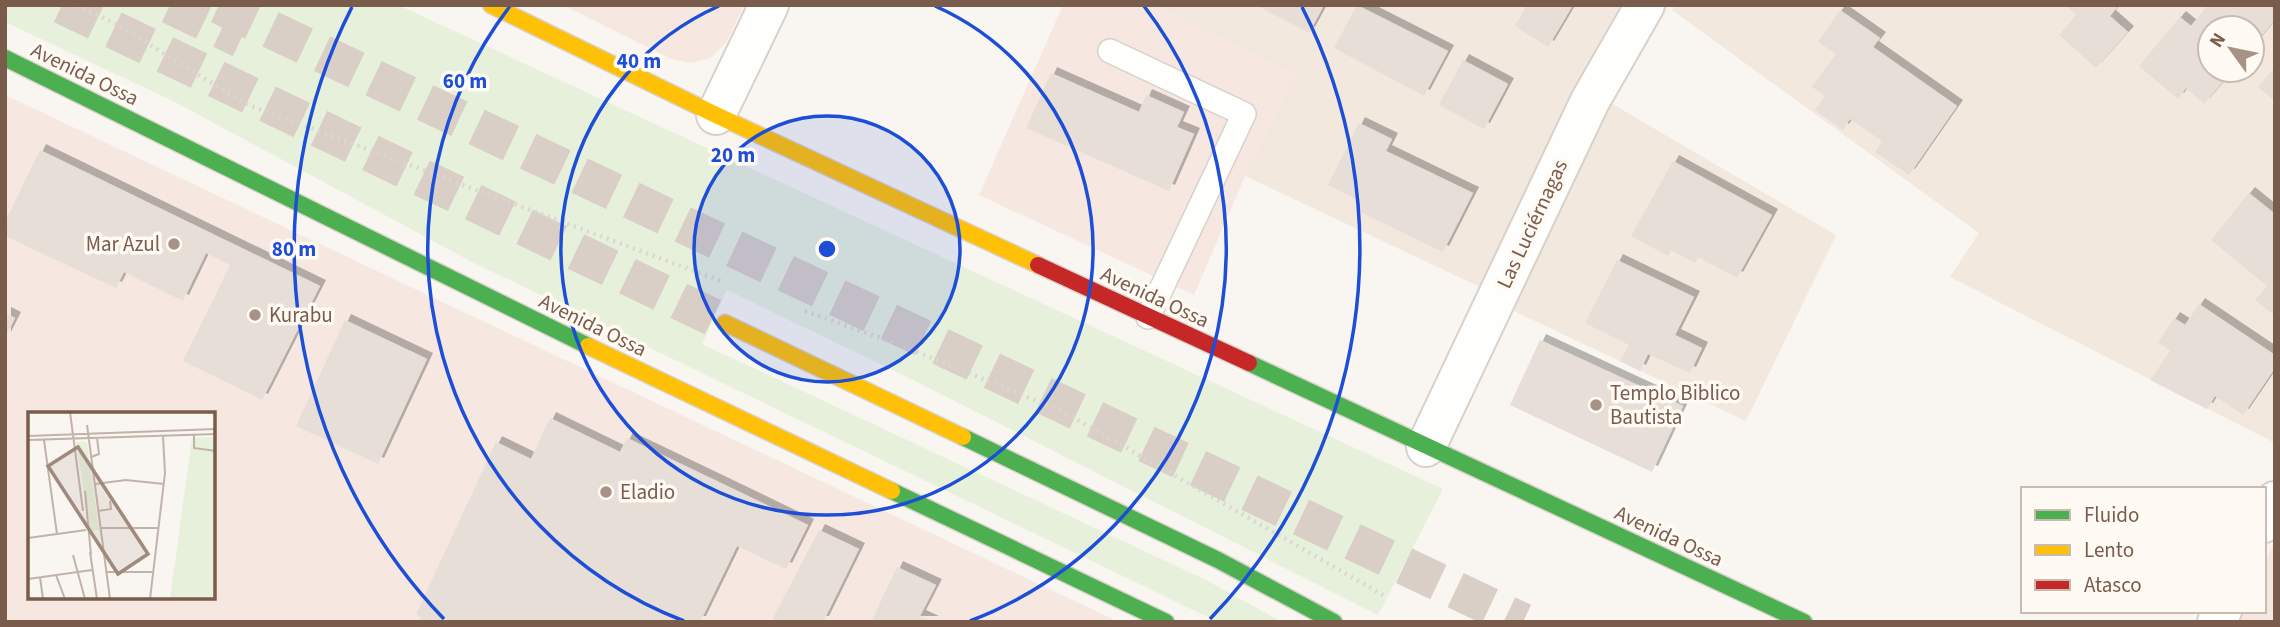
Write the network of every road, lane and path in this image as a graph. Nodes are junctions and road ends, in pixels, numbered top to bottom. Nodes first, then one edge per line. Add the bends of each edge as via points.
1 (491, 5) edge
2 (769, 5) edge
3 (1645, 5) edge
4 (1110, 51) dead end
5 (5, 58) edge
6 (716, 115) junction
7 (1148, 317) junction
8 (725, 323) tunnel mouth
9 (1426, 447) junction
10 (2275, 501) edge
11 (2266, 519) edge
12 (1166, 622) edge
13 (1334, 622) edge
14 (1804, 622) edge

1 - 6 main road, Avenida Ossa
2 - 6 street
3 - 9 street, Las Luciérnagas via 1590,101
4 - 7 lane via 1244,114
5 - 12 main road, Avenida Ossa via 497,302
6 - 7 main road, Avenida Ossa
7 - 9 main road, Avenida Ossa
8 - 13 main road via 1218,560
9 - 14 main road, Avenida Ossa
10 - 11 street

